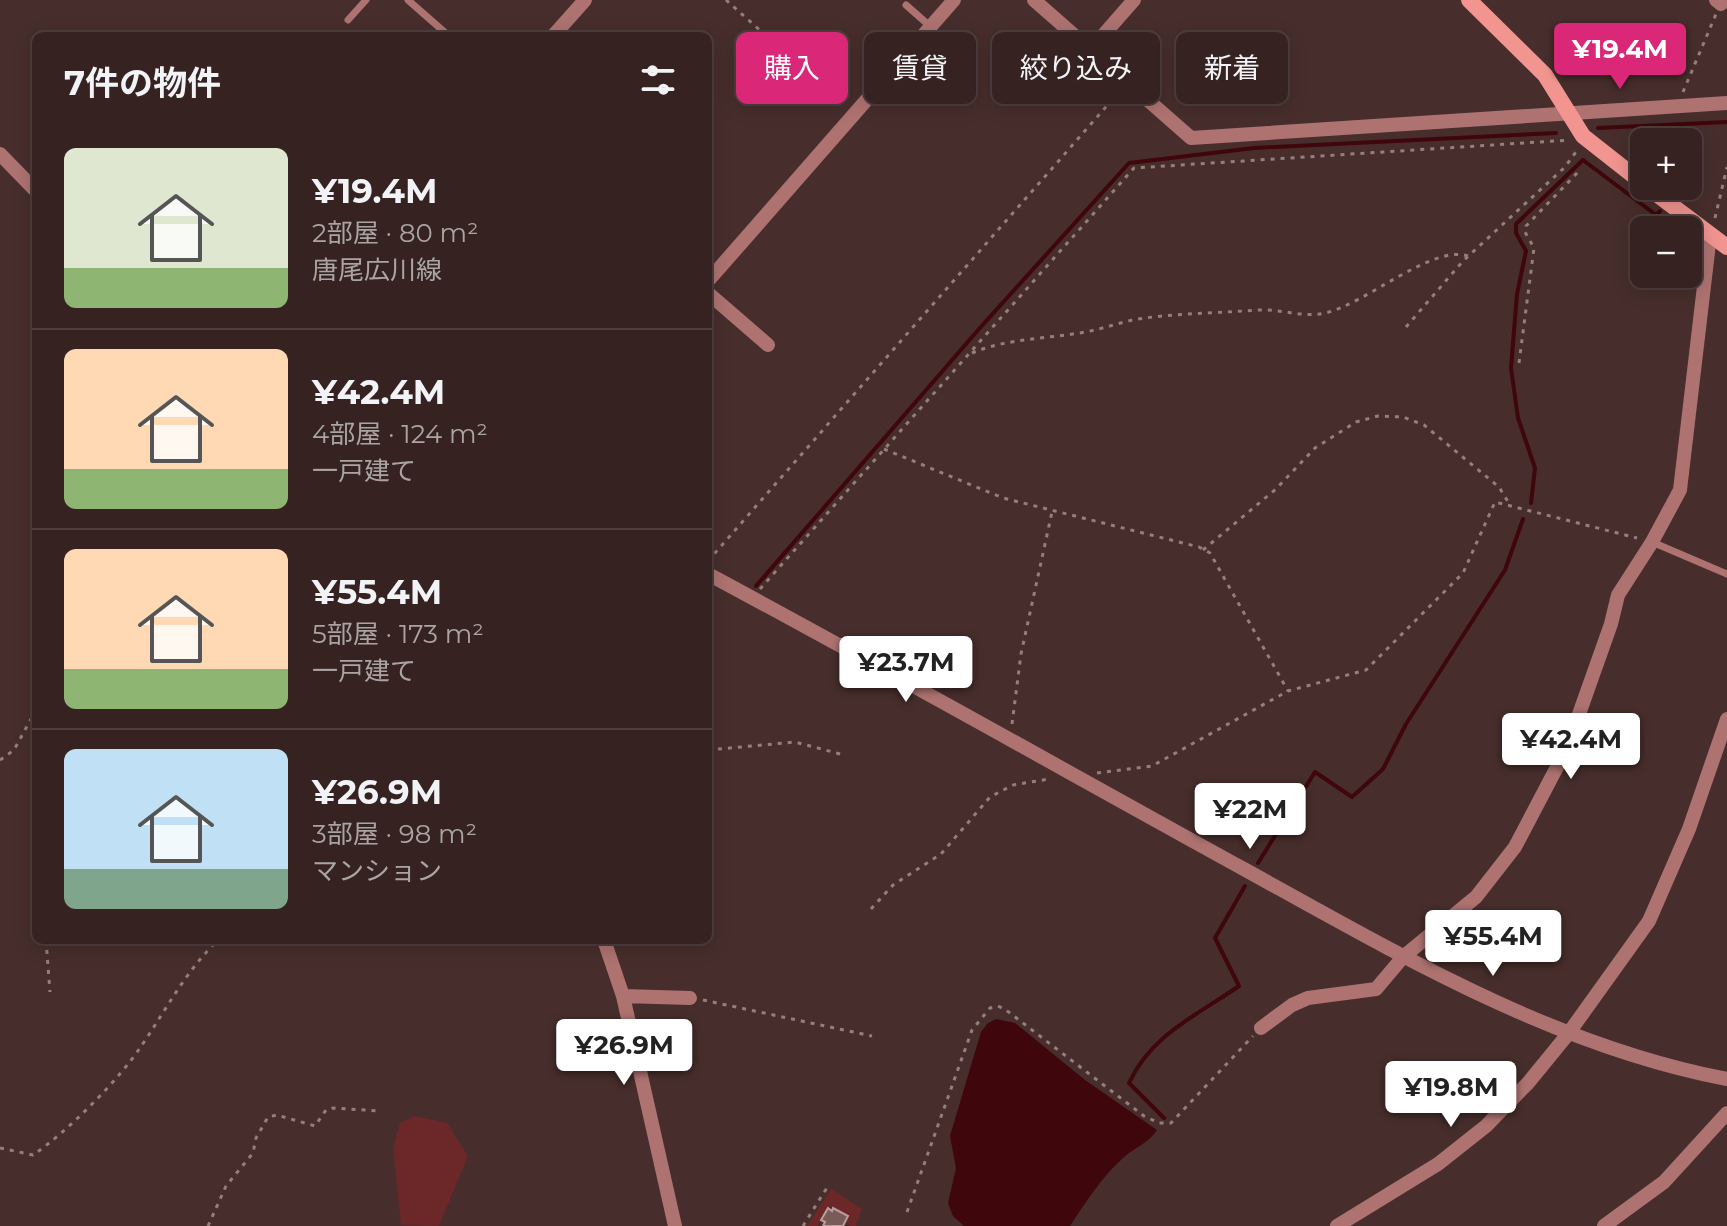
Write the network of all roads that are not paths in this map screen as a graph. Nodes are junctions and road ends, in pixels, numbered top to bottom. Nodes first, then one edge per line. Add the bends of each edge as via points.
1 (366, 0) edge
2 (585, 0) edge
3 (954, 0) edge
4 (1034, 0) edge
5 (1134, 0) edge
6 (1469, 0) edge
7 (412, 1) edge
8 (906, 5) dead end
9 (348, 20) dead end
10 (931, 27) junction
11 (445, 32) edge
12 (557, 32) edge
13 (1071, 32) edge
14 (1098, 32) edge
15 (1727, 103) edge
16 (1153, 104) edge
17 (1567, 115) junction
18 (0, 154) edge
19 (1630, 173) edge
20 (32, 187) edge
21 (1664, 200) edge
22 (1710, 235) junction
23 (1727, 247) edge
24 (712, 276) edge
25 (712, 296) edge
26 (768, 345) dead end
27 (1652, 542) junction
28 (1727, 574) edge
29 (712, 576) edge
30 (1725, 726) edge
31 (605, 944) edge
32 (1403, 957) junction
33 (623, 996) junction
34 (690, 998) road end
35 (1261, 1028) road end
36 (1568, 1034) junction
37 (1727, 1079) edge
38 (1727, 1113) edge
39 (675, 1226) edge
40 (1337, 1226) edge
41 (1604, 1226) edge

1 - 9 lane
2 - 12 street
3 - 10 street
4 - 13 street
5 - 14 street
6 - 17 main road via 1545,75
7 - 11 lane
8 - 10 lane
10 - 24 street
15 - 17 street
16 - 17 street via 1191,138
17 - 19 main road via 1584,137
18 - 20 street
21 - 22 main road
22 - 23 main road
22 - 27 street via 1680,490
25 - 26 street
27 - 28 lane
27 - 32 street via 1618,595 1567,748 1515,847 1476,897
29 - 32 street
30 - 36 street via 1649,921
31 - 33 street
32 - 35 street via 1376,989 1308,998
32 - 36 street
33 - 34 street
33 - 39 street
36 - 37 street
36 - 40 street via 1486,1126 1438,1164
38 - 41 street via 1664,1182

